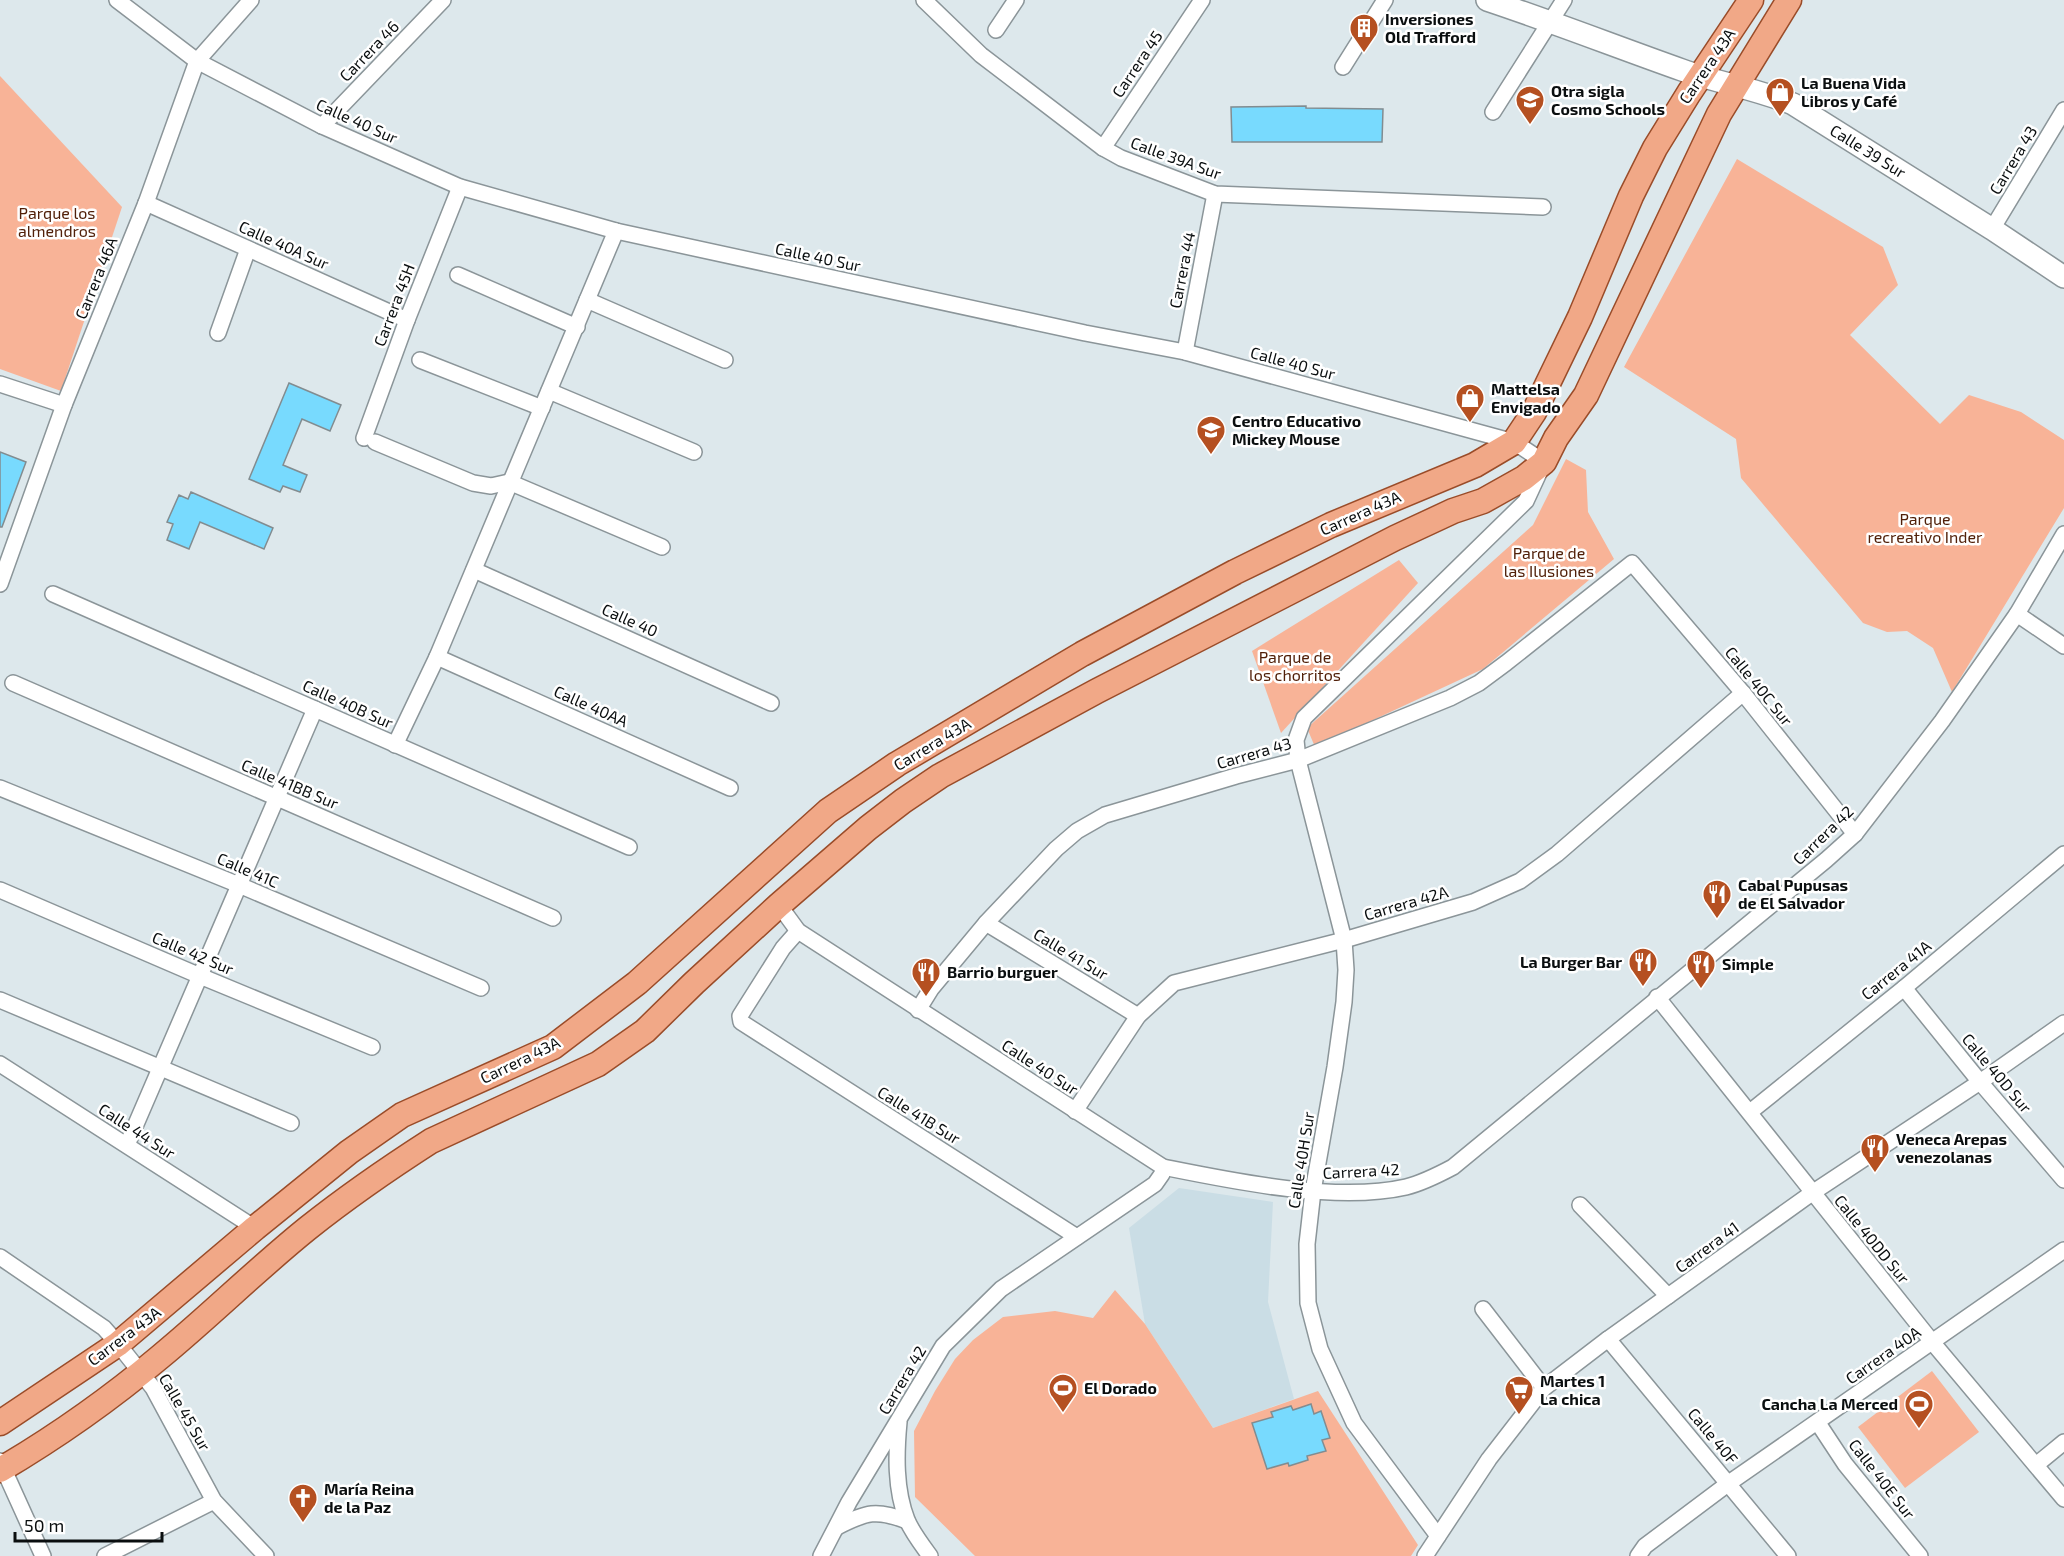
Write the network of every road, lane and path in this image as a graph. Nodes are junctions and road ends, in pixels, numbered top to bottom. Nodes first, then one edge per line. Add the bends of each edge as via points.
1 (117, 0) edge
2 (251, 0) edge
3 (443, 0) edge
4 (924, 0) edge
5 (1016, 0) edge
6 (1202, 0) edge
7 (1385, 0) edge
8 (1487, 0) edge
9 (1564, 0) edge
10 (1751, 0) edge
11 (1790, 0) edge
12 (1550, 21) junction
13 (996, 30) dead end
14 (197, 61) junction
15 (1343, 67) dead end
16 (1701, 76) junction
17 (1737, 86) junction
18 (2064, 110) edge
19 (1493, 112) dead end
20 (322, 126) junction
21 (1103, 148) junction
22 (460, 187) junction
23 (1215, 194) junction
24 (146, 203) junction
25 (1543, 207) dead end
26 (1992, 229) junction
27 (616, 231) junction
28 (248, 249) junction
29 (458, 275) dead end
30 (2064, 277) edge
31 (587, 300) junction
32 (407, 320) junction
33 (577, 327) junction
34 (218, 333) dead end
35 (1185, 352) junction
36 (420, 360) dead end
37 (725, 360) dead end
38 (0, 384) edge
39 (549, 391) junction
40 (64, 405) junction
41 (542, 408) junction
42 (1514, 442) junction
43 (694, 452) dead end
44 (1544, 462) junction
45 (509, 482) junction
46 (2064, 534) edge
47 (662, 547) dead end
48 (1632, 563) joint
49 (474, 570) junction
50 (0, 584) edge
51 (53, 594) dead end
52 (2017, 614) junction
53 (2064, 646) edge
54 (437, 657) junction
55 (12, 683) dead end
56 (1743, 693) junction
57 (771, 703) dead end
58 (315, 709) junction
59 (395, 745) junction
60 (1298, 760) junction
61 (0, 788) edge
62 (730, 788) dead end
63 (277, 798) junction
64 (1855, 834) junction
65 (628, 847) dead end
66 (2062, 862) edge
67 (239, 885) junction
68 (0, 890) edge
69 (779, 905) junction
70 (553, 918) dead end
71 (986, 923) junction
72 (798, 931) junction
73 (1344, 940) junction
74 (200, 976) junction
75 (481, 988) dead end
76 (1904, 988) junction
77 (1657, 998) junction
78 (0, 1000) edge
79 (918, 1010) junction
80 (1138, 1016) junction
81 (2064, 1023) edge
82 (372, 1047) dead end
83 (0, 1064) edge
84 (161, 1066) junction
85 (1980, 1082) junction
86 (1075, 1111) junction
87 (1750, 1112) junction
88 (291, 1123) dead end
89 (127, 1145) junction
90 (1163, 1167) junction
91 (2064, 1180) edge
92 (1313, 1191) junction
93 (1812, 1193) junction
94 (1580, 1205) dead end
95 (255, 1228) junction
96 (1077, 1237) junction
97 (2064, 1250) edge
98 (0, 1257) edge
99 (1668, 1296) junction
100 (1483, 1309) dead end
101 (1608, 1339) junction
102 (1933, 1343) junction
103 (118, 1344) junction
104 (141, 1373) junction
105 (1544, 1388) junction
106 (899, 1419) junction
107 (0, 1423) edge
108 (1818, 1423) junction
109 (2064, 1442) edge
110 (2036, 1465) junction
111 (1, 1466) edge
112 (1729, 1483) junction
113 (2064, 1499) edge
114 (214, 1501) junction
115 (907, 1521) junction
116 (837, 1527) junction
117 (1438, 1536) junction
118 (42, 1556) edge
119 (105, 1556) edge
120 (266, 1556) edge
121 (821, 1556) edge
122 (930, 1556) edge
123 (1425, 1556) edge
124 (1638, 1556) edge
125 (1788, 1556) edge
126 (1920, 1556) edge

1 - 14 street, Calle 40 Sur
2 - 14 street, Carrera 46A
3 - 20 street, Carrera 46
4 - 21 street, Calle 39A Sur via 981,55
5 - 13 street
6 - 21 street, Carrera 45
7 - 15 street
8 - 12 street, Calle 39 Sur
9 - 12 street
10 - 16 main road, Carrera 43A
11 - 17 main road, Carrera 43A
12 - 16 street, Calle 39 Sur
12 - 19 street
14 - 20 street, Calle 40 Sur
14 - 24 street, Carrera 46A
16 - 17 street, Calle 39 Sur
16 - 42 main road, Carrera 43A via 1655,148 1580,318 1534,412
17 - 26 street, Calle 39 Sur via 1793,104
17 - 44 main road, Carrera 43A via 1719,114 1586,395
18 - 26 street, Carrera 43
20 - 22 street, Calle 40 Sur
21 - 23 street, Calle 39A Sur
22 - 27 street, Calle 40 Sur
22 - 32 street, Carrera 45H
23 - 25 street, Calle 39A Sur
23 - 35 street, Carrera 44
24 - 28 street, Calle 40A Sur
24 - 40 street, Carrera 46A
26 - 30 street, Calle 39 Sur
27 - 31 street
27 - 35 street, Calle 40 Sur
28 - 32 street, Calle 40A Sur
28 - 34 street
29 - 33 street
31 - 33 street
31 - 37 street
32 - 45 street, Carrera 45H via 370,440 473,483 491,486
33 - 39 street
35 - 42 street, Calle 40 Sur
36 - 41 street
38 - 40 street
39 - 41 street
39 - 43 street
40 - 50 street, Carrera 46A
41 - 45 street
42 - 44 street, Calle 40 Sur
42 - 95 main road, Carrera 43A via 1476,465 1331,525 1235,572 1082,654 897,764 828,811 637,983 553,1047 402,1115
44 - 60 street, Carrera 43A via 1526,501 1304,718 1296,740
44 - 69 main road, Carrera 43A via 1483,501 1384,543 940,776 868,828
45 - 47 street
45 - 49 street
46 - 52 street, Carrera 42
48 - 56 street, Calle 40C Sur
48 - 60 street, Carrera 43 via 1479,683
49 - 54 street
49 - 57 street, Calle 40
51 - 58 street, Calle 40B Sur
52 - 53 street
52 - 64 street, Carrera 42 via 1942,721
54 - 59 street
54 - 62 street, Calle 40AA
55 - 63 street, Calle 41BB Sur
56 - 64 street, Calle 40C Sur
56 - 73 street, Carrera 42A via 1557,854 1520,881 1473,902
58 - 59 street, Calle 40B Sur
58 - 63 street
59 - 65 street, Calle 40B Sur
60 - 71 street, Carrera 43 via 1105,815 1056,849
60 - 73 street, Calle 40H Sur
61 - 67 street, Calle 41C
63 - 67 street
63 - 70 street, Calle 41BB Sur
64 - 77 street, Carrera 42
66 - 76 street, Carrera 41A
67 - 74 street
67 - 75 street, Calle 41C
68 - 74 street, Calle 42 Sur
69 - 72 street, Calle 40 Sur
69 - 104 main road, Carrera 43A via 645,1031 598,1064 431,1141 410,1155 309,1227
71 - 79 street, Carrera 43
71 - 80 street, Calle 41 Sur
72 - 79 street, Calle 40 Sur
72 - 96 street, Calle 41B Sur via 740,1016 741,1022
73 - 80 street, Carrera 42A via 1174,982
73 - 92 street, Calle 40H Sur via 1344,1002
74 - 82 street, Calle 42 Sur
74 - 84 street
76 - 85 street, Calle 40D Sur
76 - 87 street, Carrera 41A
77 - 87 street, Calle 40DD Sur
77 - 92 street, Carrera 42 via 1453,1167 1407,1187
78 - 84 street
79 - 86 street, Calle 40 Sur
80 - 86 street, Carrera 42A
81 - 85 street, Carrera 41
83 - 89 street, Calle 44 Sur
84 - 88 street
84 - 89 street
85 - 91 street, Calle 40D Sur
85 - 93 street, Carrera 41
86 - 90 street, Calle 40 Sur
87 - 93 street, Calle 40DD Sur
89 - 95 street, Calle 44 Sur
90 - 92 street, Calle 40 Sur
90 - 96 street, Carrera 42 via 1155,1184
92 - 117 street, Calle 40H Sur via 1307,1244 1308,1303 1320,1349 1354,1423
93 - 99 street, Carrera 41
93 - 102 street, Calle 40DD Sur
94 - 99 street
95 - 103 main road, Carrera 43A
96 - 106 street, Carrera 42 via 1001,1289 943,1346
97 - 102 street, Carrera 40A
98 - 103 street, Calle 45 Sur via 104,1328
99 - 101 street, Carrera 41
100 - 105 street
101 - 105 street, Carrera 41
101 - 112 street, Calle 40F
102 - 108 street, Carrera 40A
102 - 110 street, Calle 40DD Sur
103 - 104 street, Calle 45 Sur
103 - 107 main road, Carrera 43A
104 - 111 main road, Carrera 43A via 33,1451
104 - 114 street, Calle 45 Sur
105 - 117 street, Carrera 41 via 1489,1459
106 - 115 street via 897,1472
106 - 116 street, Carrera 42
108 - 112 street, Carrera 40A
108 - 126 street, Calle 40E Sur via 1845,1464
109 - 110 street
110 - 113 street, Calle 40DD Sur
111 - 118 street
112 - 124 street, Carrera 40A
112 - 125 street, Calle 40F
114 - 119 street
114 - 120 street, Calle 45 Sur
115 - 116 street via 880,1512 862,1514
115 - 122 street
116 - 121 street, Carrera 42
117 - 123 street, Carrera 41

